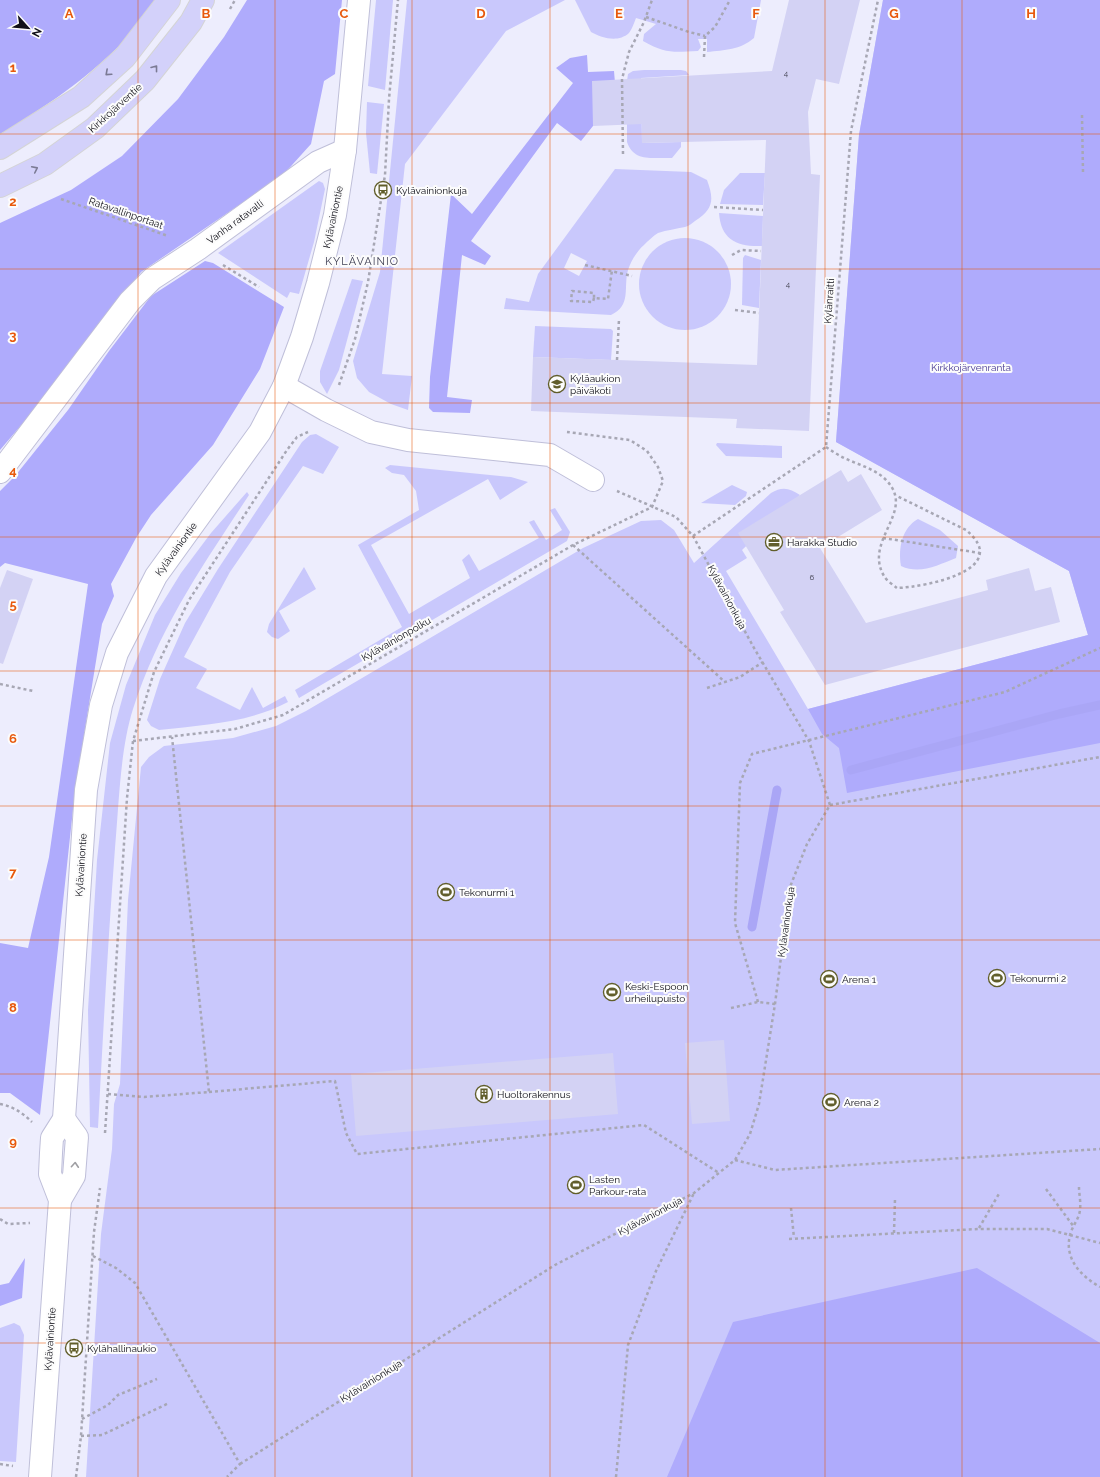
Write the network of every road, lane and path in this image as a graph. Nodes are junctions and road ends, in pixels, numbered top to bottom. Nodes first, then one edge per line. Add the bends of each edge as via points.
1 (169, 0) edge
2 (203, 0) edge
3 (360, 0) edge
4 (398, 0) edge
5 (652, 0) edge
6 (730, 0) edge
7 (878, 0) edge
8 (646, 16) junction
9 (705, 36) junction
10 (704, 57) dead end
11 (1082, 115) dead end
12 (0, 148) edge
13 (345, 150) junction
14 (623, 154) dead end
15 (1083, 173) dead end
16 (0, 186) edge
17 (61, 199) dead end
18 (714, 207) dead end
19 (763, 210) dead end
20 (171, 237) dead end
21 (761, 251) dead end
22 (732, 255) dead end
23 (222, 264) dead end
24 (585, 265) dead end
25 (612, 270) junction
26 (632, 276) dead end
27 (259, 286) dead end
28 (594, 298) junction
29 (735, 310) dead end
30 (759, 313) dead end
31 (619, 319) dead end
32 (616, 360) dead end
33 (284, 386) junction
34 (338, 387) dead end
35 (314, 428) dead end
36 (826, 447) junction
37 (0, 472) edge
38 (593, 480) joint
39 (897, 496) junction
40 (652, 507) junction
41 (693, 536) junction
42 (883, 538) junction
43 (573, 545) junction
44 (980, 553) junction
45 (1100, 648) edge
46 (763, 662) junction
47 (725, 682) junction
48 (0, 684) edge
49 (707, 688) dead end
50 (33, 691) dead end
51 (172, 736) junction
52 (134, 741) junction
53 (809, 741) junction
54 (1100, 757) edge
55 (830, 805) junction
56 (758, 1002) junction
57 (775, 1004) junction
58 (731, 1008) dead end
59 (209, 1092) junction
60 (108, 1094) junction
61 (0, 1104) edge
62 (33, 1125) dead end
63 (105, 1134) dead end
64 (1100, 1149) edge
65 (735, 1160) junction
66 (719, 1173) junction
67 (100, 1187) dead end
68 (1079, 1187) dead end
69 (1046, 1189) dead end
70 (1000, 1192) dead end
71 (694, 1193) junction
72 (895, 1199) dead end
73 (791, 1208) dead end
74 (0, 1219) edge
75 (30, 1223) dead end
76 (1074, 1227) junction
77 (978, 1229) junction
78 (894, 1233) junction
79 (1070, 1235) junction
80 (794, 1238) junction
81 (789, 1239) dead end
82 (1100, 1243) edge
83 (93, 1256) junction
84 (1100, 1287) edge
85 (157, 1379) dead end
86 (169, 1403) dead end
87 (82, 1419) junction
88 (81, 1436) junction
89 (0, 1464) edge
90 (240, 1464) junction
91 (20, 1467) dead end
92 (40, 1477) edge
93 (76, 1477) edge
94 (227, 1477) edge
95 (616, 1477) edge

1 -> 12 main road via 125,58 81,98
16 -> 2 main road, Kirkkojärventie via 44,164 95,128 145,80 191,22
3 - 13 street, Kylävainiontie
4 - 34 path via 385,175 368,282 355,339
5 - 8 path
6 - 9 path via 715,27
7 - 36 path, Kylänraitti via 851,131
8 - 9 path
8 - 14 path via 629,52 622,79
9 - 10 path
11 - 15 path
13 - 33 street, Kylävainiontie via 335,215 318,283
13 - 37 street, Vanha ratavalli via 318,162 152,279 130,301
17 - 20 path, Ratavallinportaat
18 - 19 path
21 - 22 path via 741,250
23 - 27 path
24 - 25 path
25 - 26 path
25 - 28 path via 608,299
28 - 28 path via 594,293 572,291 571,301 593,302
29 - 30 path
31 - 32 path
33 - 38 street via 371,432 408,440 550,455
33 - 92 street, Kylävainiontie via 260,432 156,576 117,653 101,705 86,790 64,1119 77,1137 74,1176 60,1200
35 - 52 path via 297,437 287,450 189,600 154,672
36 - 39 path via 844,458 868,467 887,481
36 - 41 path
38 - 40 path, Kylävainionkuja
39 - 42 path via 895,513
39 - 44 path via 966,530 975,538
40 - 41 path, Kylävainionkuja via 676,517
40 - 43 path, Kylävainionpolku
41 - 46 path, Kylävainionkuja
42 - 44 path
42 - 44 path via 880,543 879,560 884,576 897,588 915,587 954,576 970,569 978,560
43 - 47 path
43 - 51 path, Kylävainionpolku via 283,715 235,729
45 - 53 path via 1005,692
46 - 47 path via 740,677
46 - 53 path, Kylävainionkuja
47 - 49 path
48 - 50 path
51 - 52 path, Kylävainionpolku
51 - 59 path
52 - 60 path via 127,798
53 - 55 path, Kylävainionkuja
53 - 56 path via 752,754 740,783 735,923
54 - 55 path
55 - 57 path, Kylävainionkuja via 807,844 790,887
56 - 57 path
56 - 58 path
57 - 65 path, Kylävainionkuja via 759,1104 750,1134
59 - 60 path via 144,1097
59 - 66 path via 335,1081 346,1133 357,1154 644,1125
60 - 63 path
61 - 62 path via 21,1113
64 - 65 path via 775,1170
65 - 66 path, Kylävainionkuja
66 - 71 path, Kylävainionkuja
67 - 83 path
68 - 76 path via 1080,1210
69 - 76 path
70 - 77 path
71 - 90 path, Kylävainionkuja via 555,1266
71 - 95 path via 656,1271 628,1345
72 - 78 path
73 - 80 path
74 - 75 path via 8,1224
76 - 79 path
77 - 78 path
77 - 79 path via 1047,1229
78 - 80 path
79 - 82 path
79 - 84 path via 1070,1252 1074,1265 1087,1279
80 - 81 path
83 - 87 path
83 - 90 path via 116,1268 135,1283
85 - 87 path via 118,1395 108,1405
86 - 88 path via 102,1435
87 - 88 path
88 - 93 path
89 - 91 path
90 - 94 path, Kylävainionkuja

